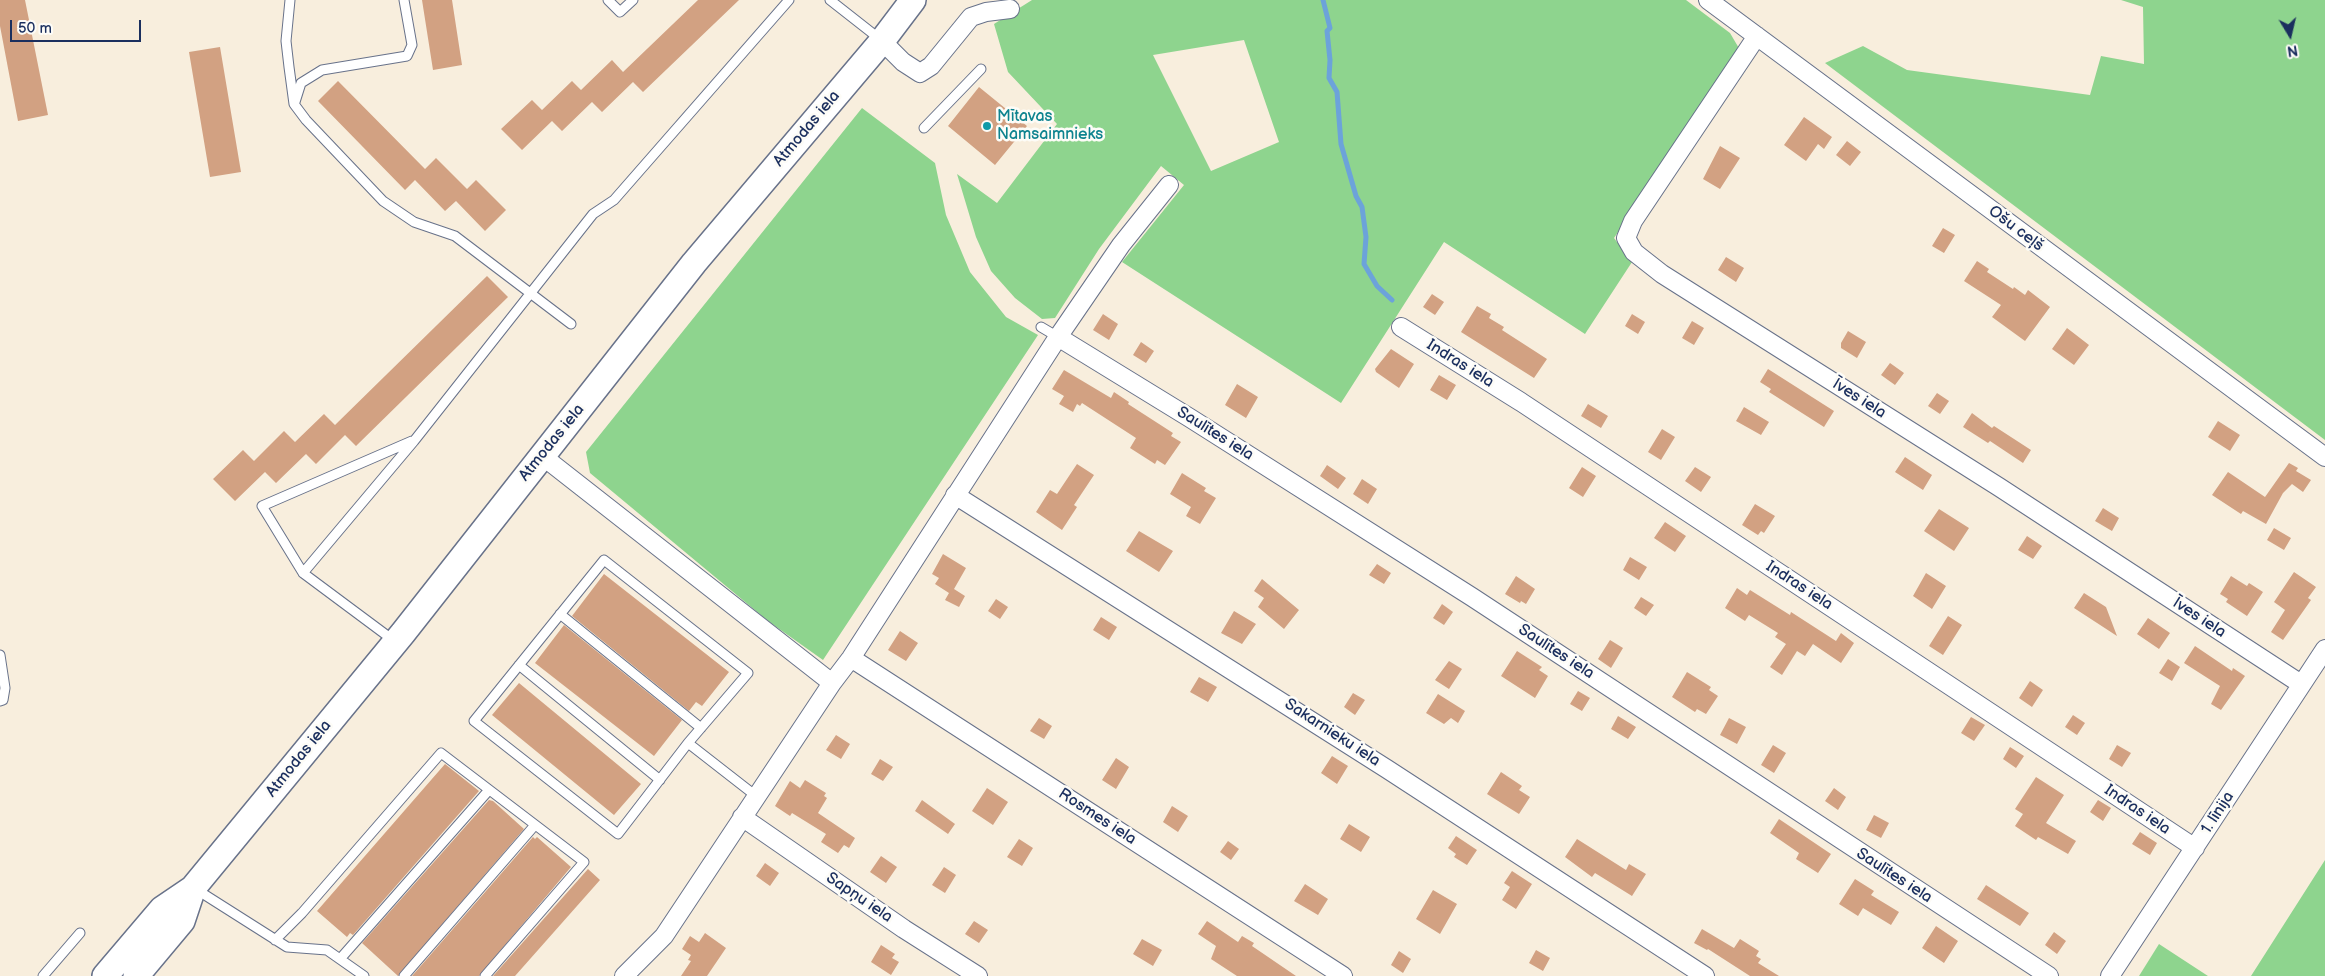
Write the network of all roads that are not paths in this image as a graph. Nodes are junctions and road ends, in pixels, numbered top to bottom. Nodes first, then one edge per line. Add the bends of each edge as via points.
1 (290, 0) edge
2 (404, 0) edge
3 (608, 0) edge
4 (633, 0) edge
5 (789, 0) edge
6 (830, 0) edge
7 (913, 0) edge
8 (1708, 0) edge
9 (1010, 9) dead end
10 (1757, 36) junction
11 (882, 41) junction
12 (981, 69) dead end
13 (294, 104) junction
14 (924, 128) dead end
15 (1169, 185) dead end
16 (532, 294) junction
17 (570, 324) dead end
18 (1041, 327) dead end
19 (1401, 327) dead end
20 (1058, 337) junction
21 (414, 441) junction
22 (541, 455) junction
23 (2325, 457) edge
24 (955, 496) junction
25 (303, 572) junction
26 (560, 614) junction
27 (396, 642) junction
28 (2325, 649) edge
29 (0, 655) edge
30 (851, 658) junction
31 (519, 665) junction
32 (832, 683) junction
33 (2301, 684) junction
34 (0, 702) edge
35 (701, 728) junction
36 (688, 743) junction
37 (660, 780) junction
38 (489, 790) junction
39 (756, 796) junction
40 (742, 817) junction
41 (535, 825) junction
42 (2195, 848) junction
43 (194, 888) junction
44 (80, 933) dead end
45 (276, 940) junction
46 (340, 959) junction
47 (628, 975) edge
48 (43, 976) edge
49 (105, 976) edge
50 (136, 976) edge
51 (364, 976) edge
52 (404, 976) edge
53 (485, 976) edge
54 (978, 976) edge
55 (1343, 976) edge
56 (1706, 976) edge
57 (2049, 976) edge
58 (2110, 976) edge

1 - 13 lane via 286,41
2 - 13 lane via 412,45 407,56 322,70 301,83
3 - 4 lane via 620,12
5 - 16 lane via 614,200 594,214
6 - 11 lane
7 - 11 main road, Atmodas iela
8 - 10 street, Ošu ceļš
9 - 11 street via 970,17 931,66 920,73 903,62
10 - 23 street, Ošu ceļš
10 - 33 street, Īves iela via 1633,221 1626,238 1634,252 1662,274 1999,487
11 - 22 main road, Atmodas iela via 694,263
12 - 14 lane
13 - 16 lane via 383,201 414,222 456,236
15 - 20 street via 1121,245
16 - 17 lane
16 - 21 lane
18 - 20 lane
19 - 42 street, Indras iela
20 - 24 street
20 - 57 street, Saulītes iela via 1472,597
21 - 25 lane
21 - 25 lane via 262,506
22 - 27 main road, Atmodas iela
22 - 32 street
24 - 30 street
24 - 56 street, Sakarnieku iela via 1371,758
25 - 27 lane
26 - 31 lane
26 - 35 lane
26 - 35 lane via 604,560 748,674
27 - 43 main road, Atmodas iela
28 - 33 street, 1. līnija
29 - 34 lane via 5,688
30 - 32 street
30 - 55 street, Rosmes iela
31 - 37 lane
31 - 37 lane via 474,721 618,834
32 - 39 street
33 - 42 street, 1. līnija
35 - 36 lane
36 - 37 lane
36 - 39 lane
38 - 41 lane
38 - 45 lane via 441,753
38 - 46 lane
39 - 40 street
40 - 47 street via 664,936
40 - 54 street, Sapņu iela
41 - 52 lane
41 - 53 lane via 584,862
42 - 58 street, 1. līnija
43 - 45 lane
43 - 49 main road, Atmodas iela via 162,909
43 - 50 main road, Atmodas iela via 182,921
44 - 48 lane
45 - 46 lane via 287,947 327,950
46 - 51 lane

